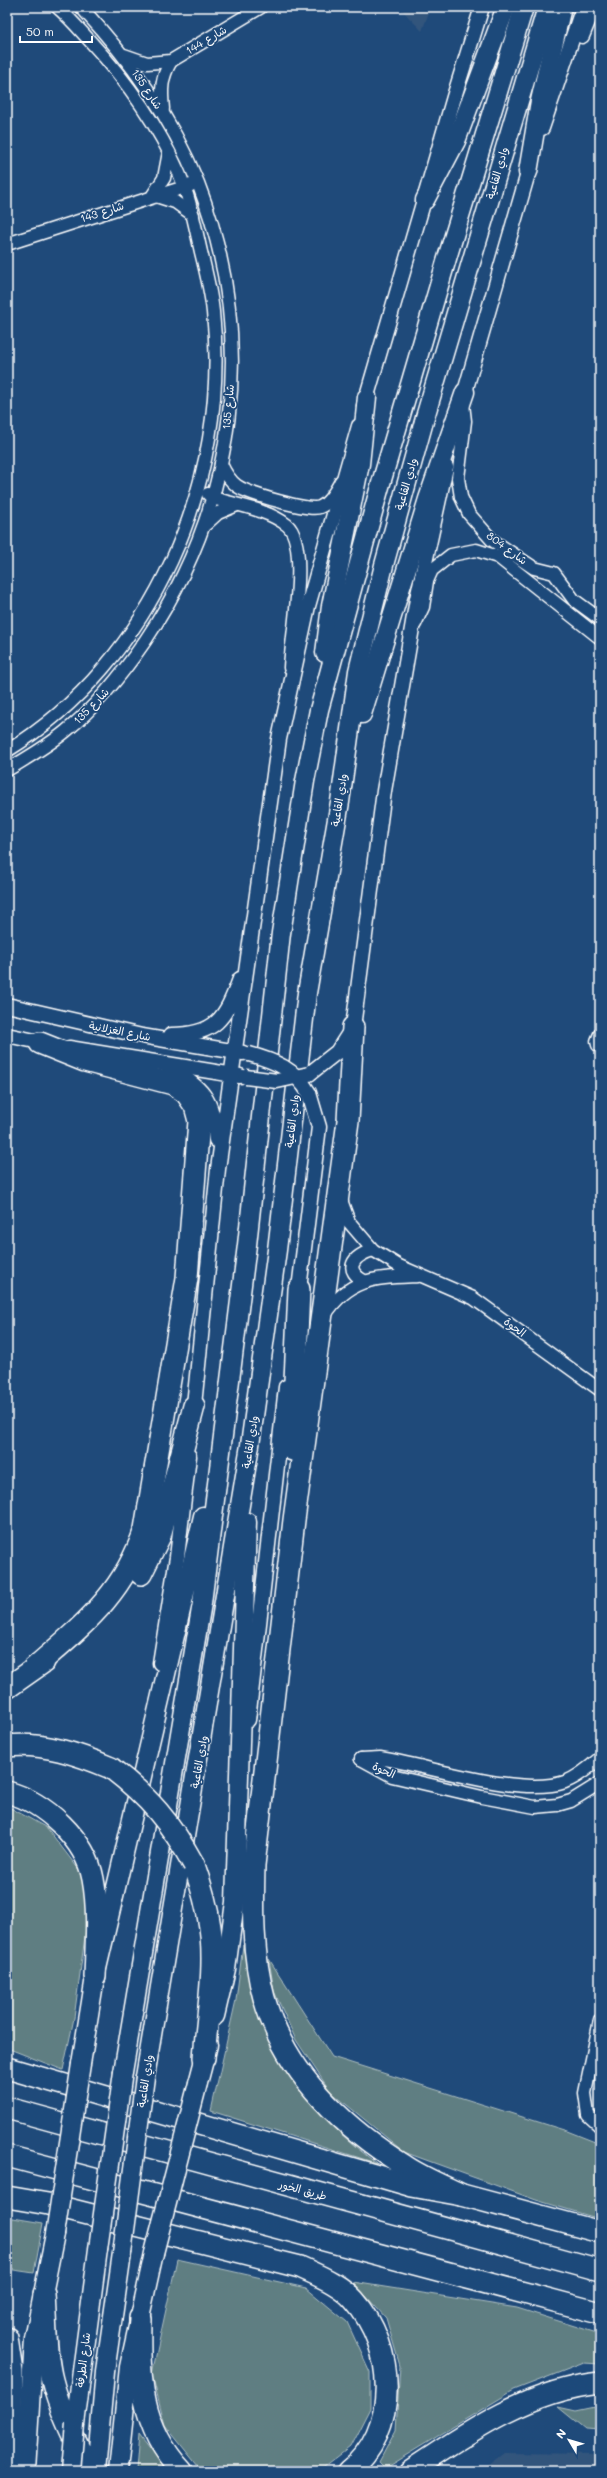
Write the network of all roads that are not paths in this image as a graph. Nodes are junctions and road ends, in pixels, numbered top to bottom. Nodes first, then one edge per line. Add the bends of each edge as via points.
1 (57, 7) edge
2 (81, 7) edge
3 (261, 7) edge
4 (475, 7) edge
5 (482, 7) edge
6 (506, 7) edge
7 (524, 7) edge
8 (547, 7) edge
9 (562, 7) edge
10 (583, 7) edge
11 (594, 7) edge
12 (600, 10) edge
13 (476, 23) junction
14 (579, 42) junction
15 (124, 55) junction
16 (172, 60) junction
17 (164, 113) junction
18 (547, 113) junction
19 (168, 152) junction
20 (528, 172) junction
21 (197, 183) junction
22 (184, 187) junction
23 (153, 195) junction
24 (425, 200) junction
25 (193, 214) junction
26 (7, 244) edge
27 (464, 395) junction
28 (367, 397) junction
29 (221, 464) junction
30 (344, 474) junction
31 (200, 484) junction
32 (213, 498) junction
33 (237, 505) junction
34 (204, 527) junction
35 (600, 620) edge
36 (412, 628) junction
37 (600, 638) edge
38 (290, 681) junction
39 (319, 710) junction
40 (7, 751) edge
41 (7, 770) edge
42 (340, 802) junction
43 (250, 948) junction
44 (7, 1005) edge
45 (353, 1027) junction
46 (7, 1035) edge
47 (142, 1036) junction
48 (40, 1043) junction
49 (235, 1051) junction
50 (164, 1064) junction
51 (231, 1074) junction
52 (303, 1075) junction
53 (218, 1169) junction
54 (338, 1194) junction
55 (373, 1250) junction
56 (423, 1276) junction
57 (366, 1282) junction
58 (299, 1289) junction
59 (322, 1320) junction
60 (600, 1390) edge
61 (194, 1406) junction
62 (222, 1444) junction
63 (250, 1445) junction
64 (294, 1520) junction
65 (33, 1669) junction
66 (7, 1688) edge
67 (7, 1746) edge
68 (240, 1754) junction
69 (600, 1758) edge
70 (144, 1760) junction
71 (395, 1760) junction
72 (392, 1776) junction
73 (600, 1783) edge
74 (7, 1792) edge
75 (95, 1977) junction
76 (600, 2020) edge
77 (204, 2058) junction
78 (7, 2068) edge
79 (7, 2108) edge
80 (600, 2126) edge
81 (7, 2156) edge
82 (462, 2195) junction
83 (7, 2197) edge
84 (600, 2232) edge
85 (98, 2249) joint
86 (600, 2270) edge
87 (44, 2294) junction
88 (600, 2313) edge
89 (140, 2318) junction
90 (7, 2338) edge
91 (600, 2383) edge
92 (119, 2466) edge
93 (10, 2471) edge
94 (26, 2471) edge
95 (71, 2471) edge
96 (90, 2471) edge
97 (96, 2471) edge
98 (182, 2471) edge
99 (348, 2471) edge
100 (410, 2471) edge

1 - 19 street, شارع 135 via 119,74 152,121
2 - 15 street, شارع 135
3 - 16 street, شارع 144
4 - 13 street
5 - 13 street
6 - 24 main road via 456,141
7 - 39 main road, وادي القاعية via 408,389
8 - 42 main road, وادي القاعية via 426,414 384,565 358,671
9 - 20 main road via 540,101
10 - 18 street
11 - 14 street
12 - 14 street
13 - 24 street
14 - 18 street
15 - 16 street, شارع 144 via 147,63
15 - 17 street, شارع 135
16 - 17 street via 161,84
17 - 21 street, شارع 135
18 - 20 street
19 - 22 street, شارع 135
19 - 23 street via 164,178
20 - 27 street
21 - 22 street, شارع 143
21 - 29 street, شارع 135 via 214,232 231,312 231,390
22 - 23 street, شارع 143
22 - 25 street, شارع 135
23 - 25 street via 175,202
23 - 26 street, شارع 143
24 - 28 street
25 - 31 street, شارع 135 via 211,295 215,351 215,389
27 - 35 street, شارع 804 via 465,421 458,478 461,497 469,514 492,540 534,568 554,573 574,600
27 - 36 street
27 - 42 main road via 428,498 370,685
28 - 30 street
28 - 39 main road via 360,464 331,606
29 - 30 street via 227,476 238,487 310,508 320,507 327,502
29 - 32 street, شارع 135
30 - 38 street
31 - 32 street
31 - 40 street, شارع 135 via 176,552 163,580 134,627 106,664 73,700 42,727
32 - 33 street
32 - 34 street, شارع 135
33 - 34 street via 218,513
33 - 38 street via 270,516 287,525 296,540 299,568 291,641
34 - 41 street, شارع 135 via 176,591 135,656 114,682 66,731
36 - 37 street, شارع 804 via 421,614 429,575 436,566 455,553 476,550 498,557
36 - 45 street via 384,791
38 - 43 street via 279,739
39 - 62 main road, وادي القاعية via 281,933 247,1245
42 - 63 main road, وادي القاعية via 307,993
43 - 47 street via 233,999 218,1024 204,1031 183,1035
43 - 49 street
44 - 47 street, شارع الغزلانية
45 - 52 street via 337,1052
45 - 54 highway via 349,1116
46 - 48 street
47 - 49 street, شارع الغزلانية
48 - 50 street
48 - 65 highway via 86,1061 173,1084 186,1093 195,1106 199,1121 187,1278 145,1529 130,1568 98,1612
49 - 51 street
49 - 52 street, شارع الغزلانية, bridge via 282,1065
50 - 51 street
50 - 53 street via 196,1086 205,1096 214,1120
51 - 52 street, bridge via 277,1081
51 - 53 street
52 - 58 street, وادي القاعية, bridge via 320,1127
53 - 61 street
54 - 55 street, الحوة via 349,1222
54 - 59 highway
55 - 56 street, الحوة via 399,1266
55 - 57 street via 359,1255 352,1268 355,1275
56 - 57 street, الحوة via 391,1277
56 - 60 street, الحوة via 473,1298 493,1310
57 - 59 street, الحوة via 353,1285 336,1298
58 - 64 highway via 290,1492
58 - 68 street, وادي القاعية via 274,1481 249,1716
59 - 64 highway
61 - 65 highway via 160,1536 147,1565 130,1591 108,1614
61 - 70 street via 177,1557
62 - 70 main road
62 - 85 main road, وادي القاعية, bridge via 202,1603 123,2072
63 - 68 main road via 241,1643
63 - 97 main road, وادي القاعية, bridge via 146,2077 112,2320
64 - 82 highway via 254,1865 253,1909 264,1998 283,2044 310,2086 345,2122 406,2167
65 - 66 highway
67 - 77 highway, bridge via 47,1747 80,1755 111,1768 137,1788 160,1811 179,1836 194,1865 204,1895 211,1941 212,1961
68 - 77 main road via 232,1936
69 - 71 street, الحوة via 573,1778 540,1787 512,1785
70 - 75 main road
71 - 72 street
71 - 72 street, الحوة via 361,1759
72 - 73 street, الحوة via 535,1807 571,1801
74 - 75 highway via 23,1797 54,1816 78,1844 93,1877 97,1907
75 - 87 main road, bridge
76 - 80 street via 585,2093 588,2115
77 - 89 main road, bridge
78 - 82 highway via 412,2186
79 - 86 highway, طريق الخور
81 - 88 highway
82 - 84 highway
83 - 99 highway via 48,2204 300,2267 329,2280 348,2295 373,2326 384,2355 387,2387 382,2417 370,2444
85 - 95 main road, شارع الطرفة, bridge
87 - 94 main road via 34,2339
87 - 96 highway via 52,2381
89 - 92 main road via 129,2367
89 - 98 highway via 140,2363 144,2397 153,2430 168,2456
90 - 93 highway via 12,2372
91 - 100 highway via 582,2385 525,2403 472,2430

